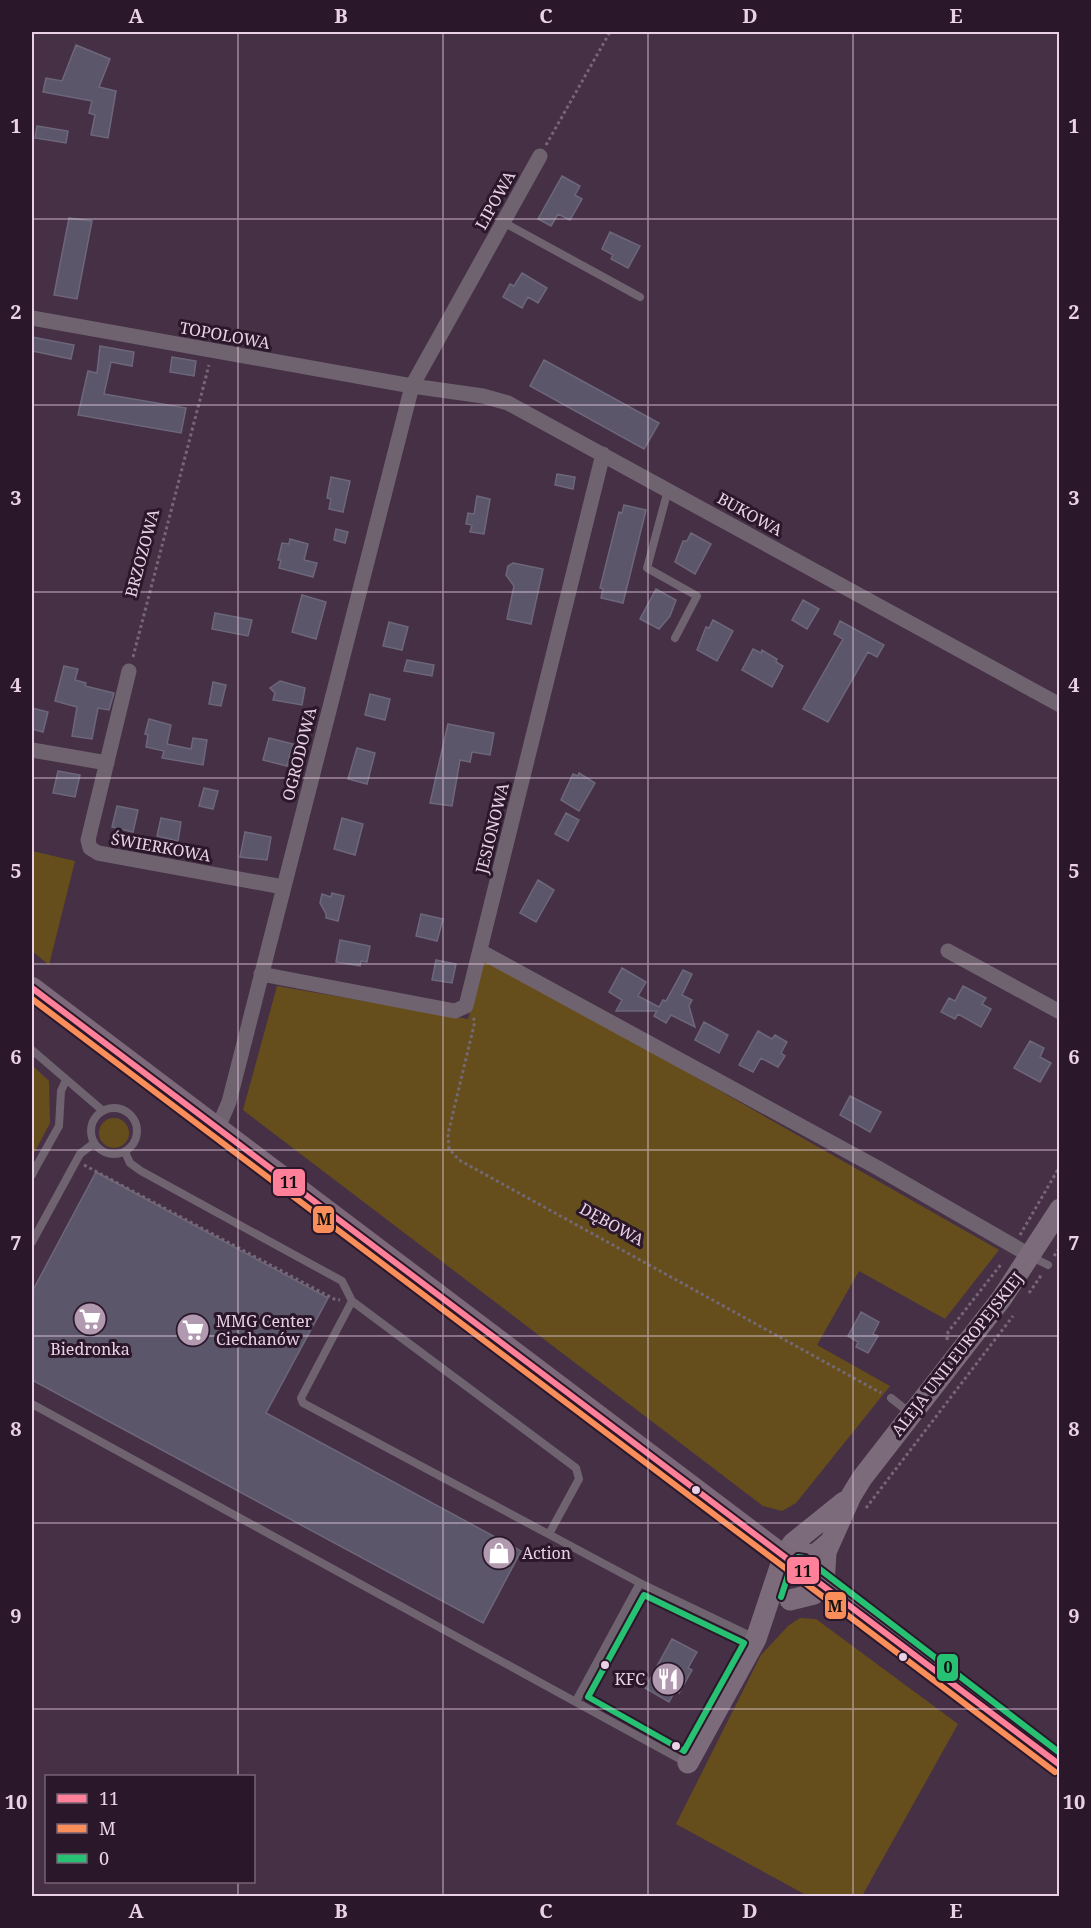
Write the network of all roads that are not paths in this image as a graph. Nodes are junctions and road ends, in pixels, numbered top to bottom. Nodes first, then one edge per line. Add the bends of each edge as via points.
1 (540, 156) road end
2 (503, 222) junction
3 (640, 297) dead end
4 (32, 318) edge
5 (412, 386) junction
6 (603, 454) junction
7 (668, 490) junction
8 (675, 638) dead end
9 (129, 671) road end
10 (1059, 705) edge
11 (32, 750) edge
12 (107, 763) junction
13 (283, 887) junction
14 (480, 951) junction
15 (948, 951) dead end
16 (261, 974) junction
17 (32, 988) edge
18 (1059, 1012) edge
19 (32, 1050) edge
20 (66, 1080) junction
21 (102, 1110) junction
22 (218, 1130) junction
23 (94, 1143) junction
24 (125, 1152) junction
25 (34, 1166) edge
26 (32, 1175) edge
27 (1059, 1209) edge
28 (32, 1242) edge
29 (1040, 1260) junction
30 (352, 1301) junction
31 (891, 1398) road end
32 (32, 1404) edge
33 (911, 1413) junction
34 (851, 1496) junction
35 (549, 1534) junction
36 (830, 1542) junction
37 (792, 1561) junction
38 (640, 1583) junction
39 (824, 1585) junction
40 (790, 1600) junction
41 (756, 1639) junction
42 (576, 1701) junction
43 (688, 1763) joint
44 (1059, 1765) edge

1 - 2 street, LIPOWA
2 - 3 lane
2 - 5 street, LIPOWA
4 - 5 street, TOPOLOWA
5 - 6 street, BUKOWA via 508,403
5 - 13 street, OGRODOWA
6 - 7 street, BUKOWA
6 - 14 street, JESIONOWA
7 - 8 lane via 647,568 697,596
7 - 10 street, BUKOWA
9 - 12 street
11 - 12 street
12 - 13 street, ŚWIERKOWA via 88,840 90,848 98,853
13 - 16 street, OGRODOWA
14 - 16 street, JESIONOWA via 466,1006 455,1011
14 - 29 street
15 - 18 street
16 - 22 street, OGRODOWA via 229,1102
17 - 22 main road
19 - 20 lane
20 - 21 lane
20 - 25 lane via 61,1091 59,1126
21 - 23 lane via 91,1125
21 - 24 lane via 120,1108 135,1119 137,1138
22 - 37 main road
23 - 24 lane via 114,1155
23 - 28 lane via 76,1160
24 - 30 lane via 141,1171 342,1281
25 - 26 lane
27 - 29 main road, ALEJA UNII EUROPEJSKIEJ
29 - 33 main road, ALEJA UNII EUROPEJSKIEJ via 1002,1298
30 - 35 lane via 576,1468 579,1479
30 - 35 lane via 301,1398 303,1403
31 - 33 lane
32 - 42 lane
33 - 34 main road, ALEJA UNII EUROPEJSKIEJ
34 - 36 main road, ALEJA UNII EUROPEJSKIEJ
34 - 37 main road, ALEJA UNII EUROPEJSKIEJ via 793,1543
35 - 38 lane
36 - 37 main road via 816,1554
36 - 39 main road, ALEJA UNII EUROPEJSKIEJ
37 - 39 main road
37 - 40 main road, ALEJA UNII EUROPEJSKIEJ
37 - 41 main road, ALEJA UNII EUROPEJSKIEJ
38 - 41 lane
38 - 42 lane
39 - 40 main road via 814,1594
39 - 44 main road
40 - 41 main road, ALEJA UNII EUROPEJSKIEJ
41 - 43 main road, ALEJA UNII EUROPEJSKIEJ
42 - 43 lane

